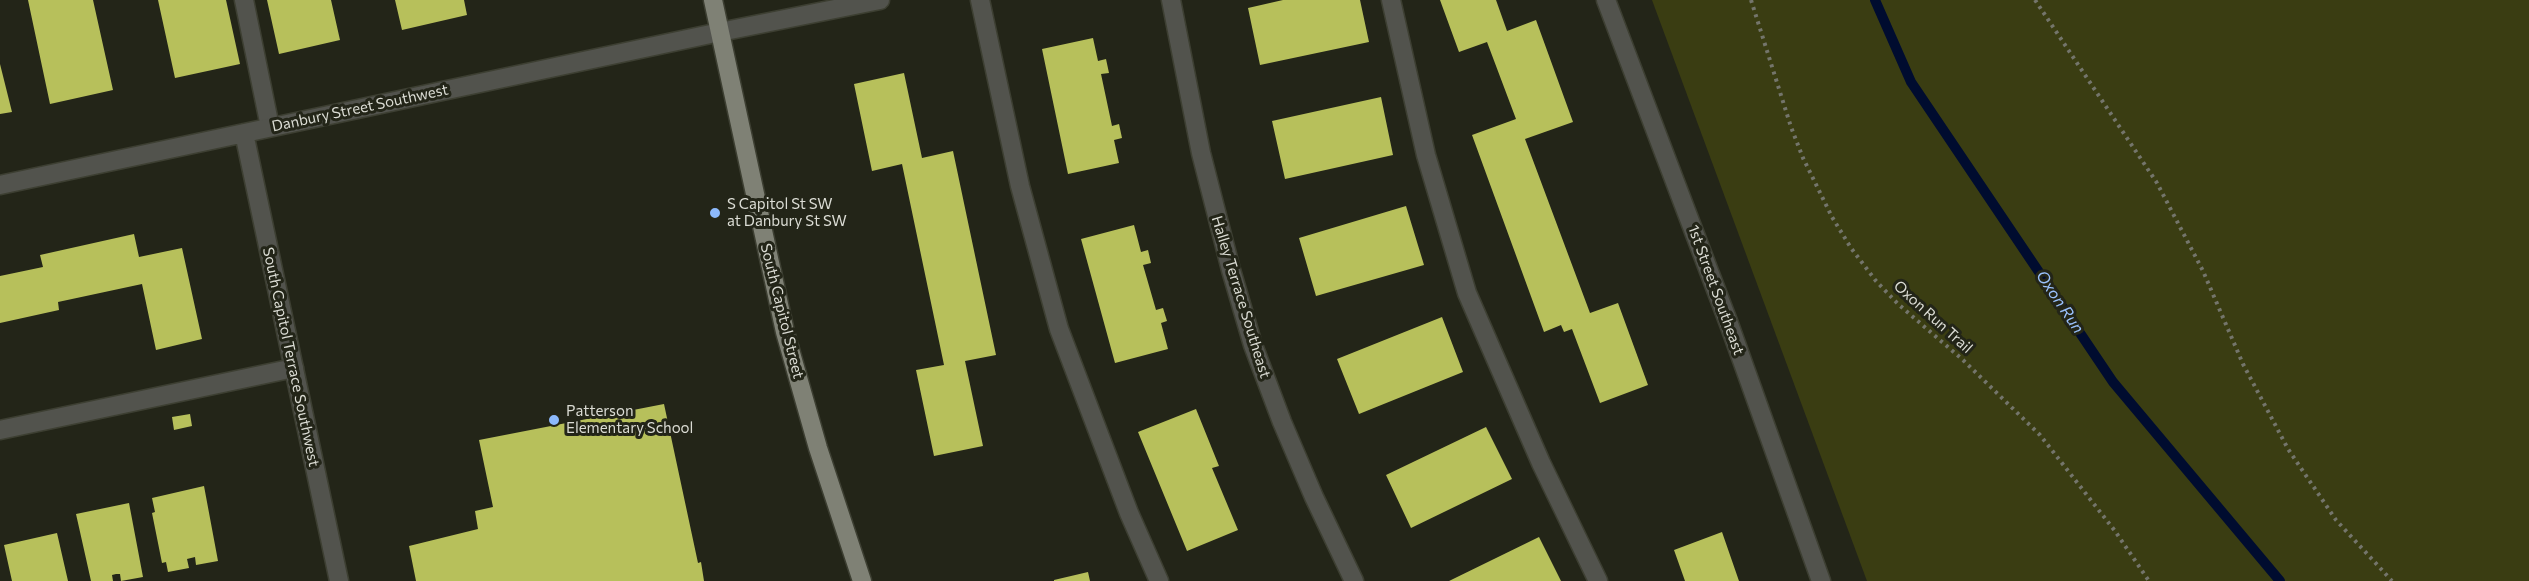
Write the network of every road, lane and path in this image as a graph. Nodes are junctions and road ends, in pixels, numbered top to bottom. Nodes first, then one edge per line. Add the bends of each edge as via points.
1 (244, 0) edge
2 (713, 0) edge
3 (880, 0) edge
4 (980, 0) edge
5 (1170, 0) edge
6 (1391, 0) edge
7 (1606, 0) edge
8 (1751, 0) edge
9 (2035, 0) edge
10 (720, 32) junction
11 (270, 128) junction
12 (244, 133) junction
13 (0, 185) edge
14 (294, 368) junction
15 (0, 430) edge
16 (339, 581) edge
17 (862, 581) edge
18 (1159, 581) edge
19 (1354, 581) edge
20 (1598, 581) edge
21 (1821, 581) edge
22 (2149, 581) edge
23 (2392, 581) edge

1 - 11 street
2 - 10 main road, South Capitol Street
3 - 10 street, Danbury Street Southwest
4 - 18 street via 1020,186 1059,329
5 - 19 street, Halley Terrace Southeast via 1201,153 1253,345 1311,490
6 - 20 street via 1426,155 1467,294
7 - 21 street, 1st Street Southeast
8 - 22 path, Oxon Run Trail via 1799,147 1851,248 1898,304 2040,435
9 - 23 path via 2157,183 2288,449 2336,520
10 - 11 street, Danbury Street Southwest
10 - 17 main road, South Capitol Street via 785,332
11 - 12 street, Danbury Street Southwest
12 - 13 street, Danbury Street Southwest
12 - 14 street, South Capitol Terrace Southwest
14 - 15 street
14 - 16 street, South Capitol Terrace Southwest

